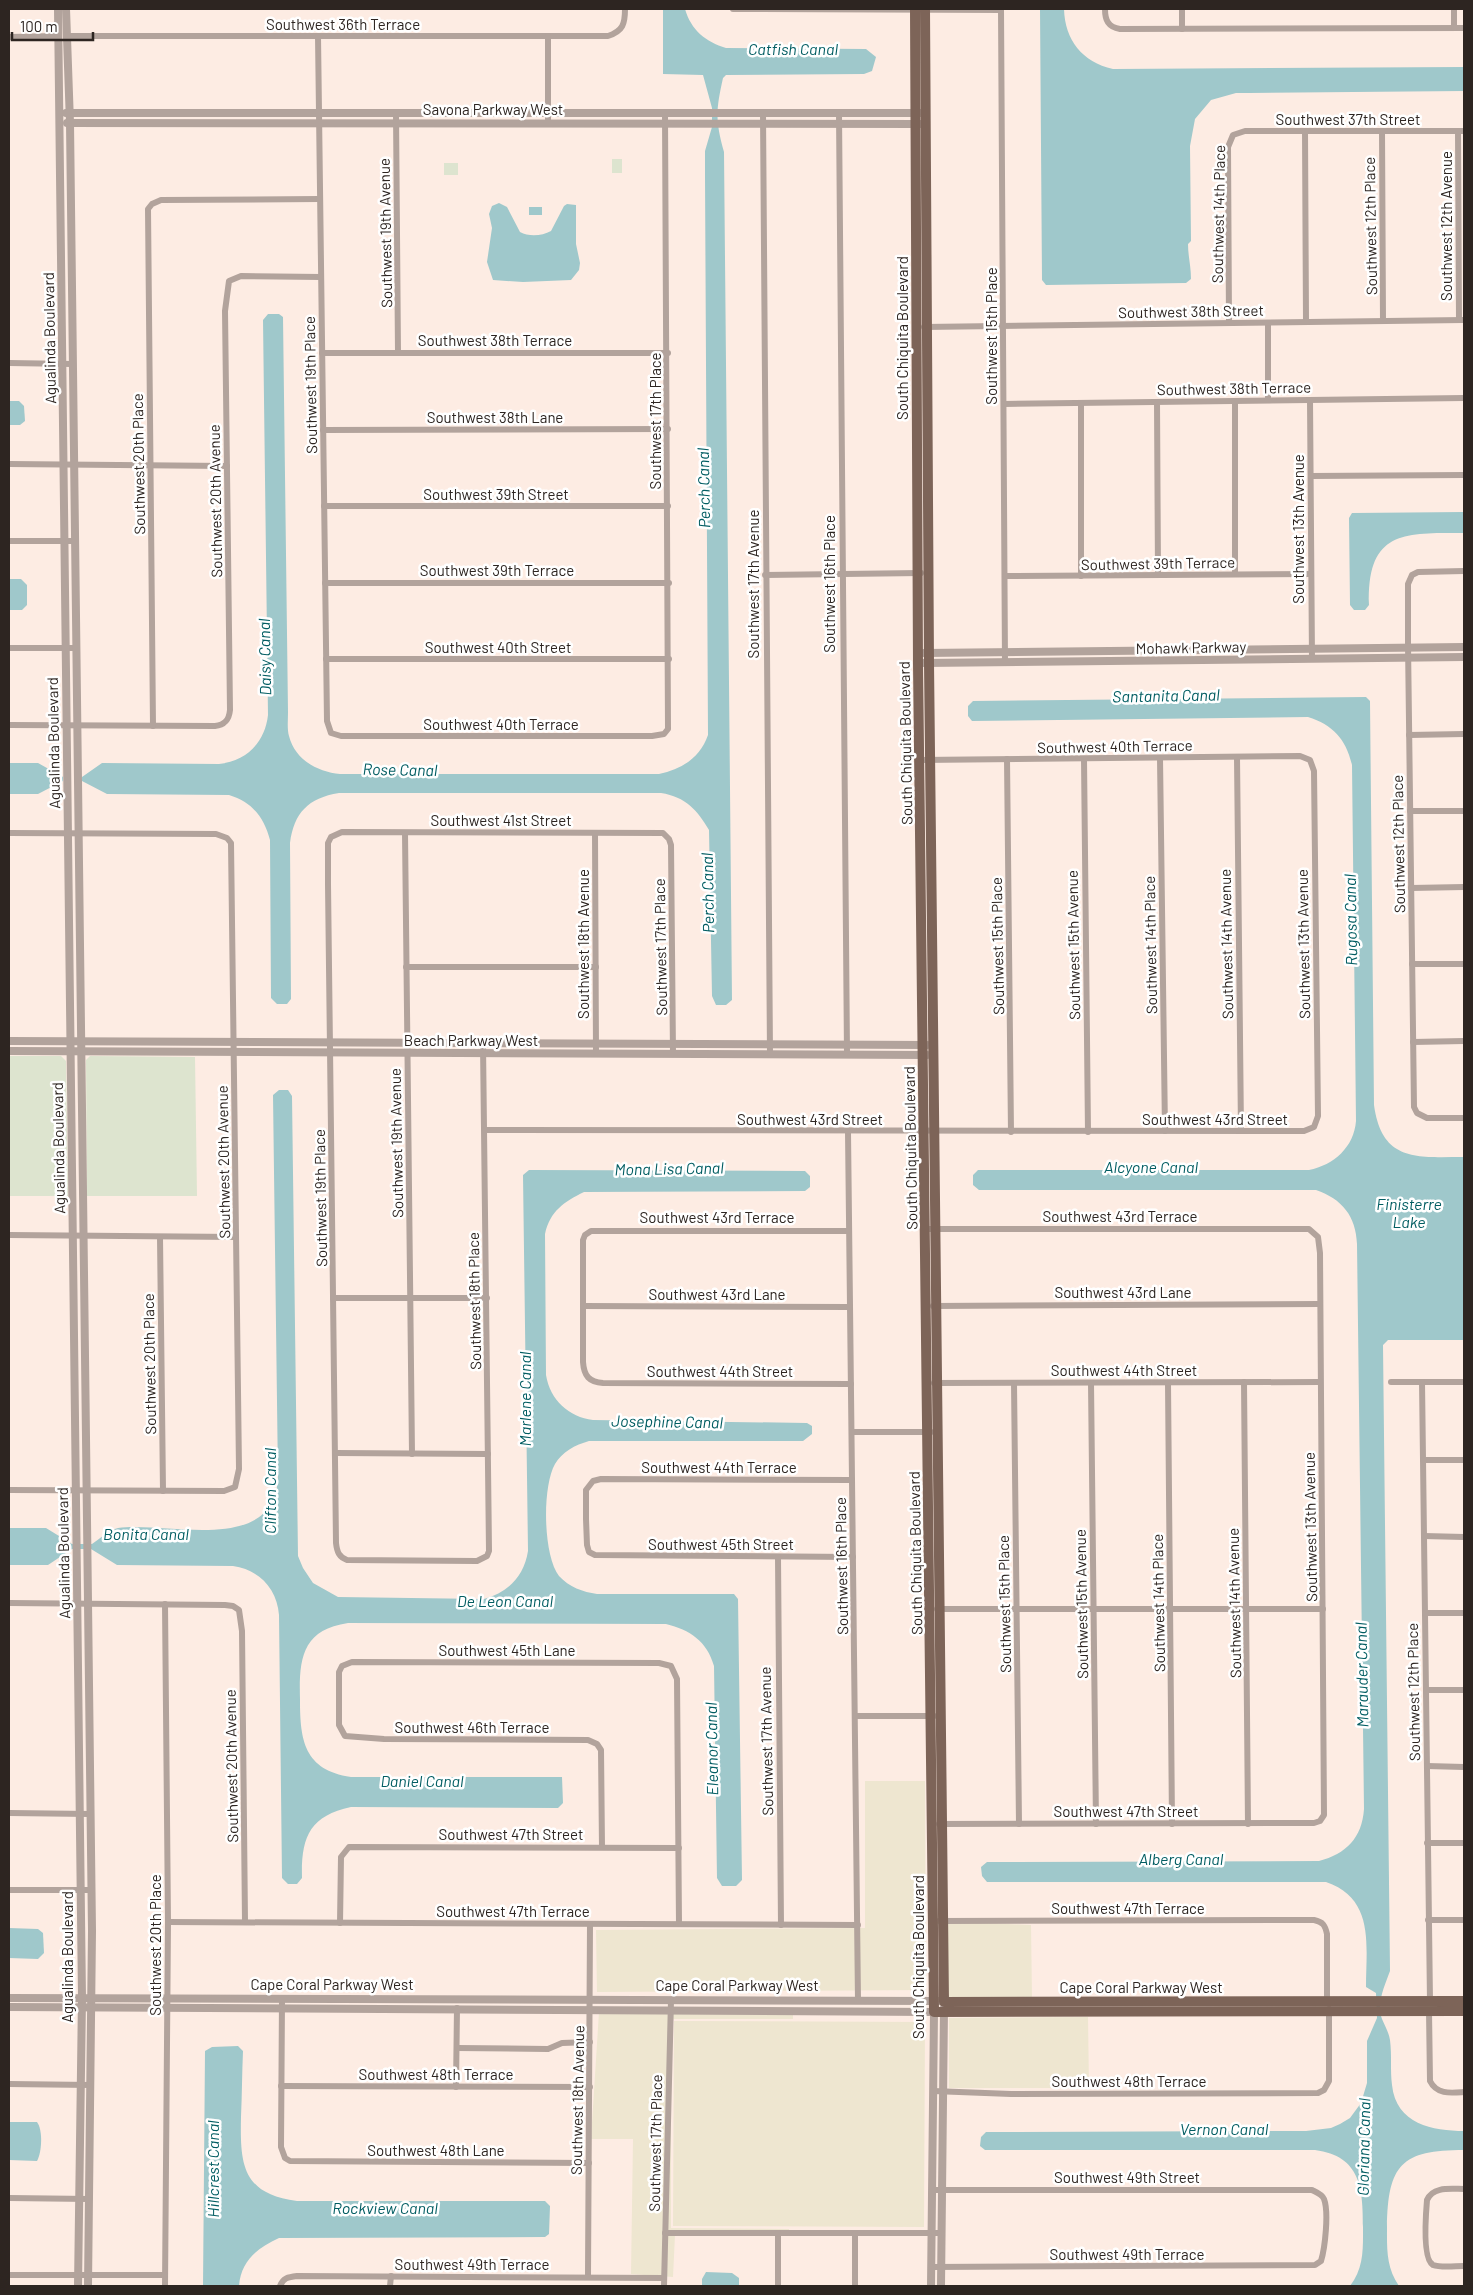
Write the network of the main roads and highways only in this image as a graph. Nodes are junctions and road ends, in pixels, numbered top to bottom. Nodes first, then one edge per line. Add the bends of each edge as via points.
1 (915, 9) edge
2 (925, 9) edge
3 (921, 118) junction
4 (1464, 2001) edge
5 (1122, 2002) junction
6 (1256, 2002) junction
7 (1430, 2006) junction
8 (939, 2007) junction
9 (1328, 2007) junction
10 (1464, 2011) edge
11 (1055, 2012) junction
12 (1190, 2012) junction

1 - 3 main road, South Chiquita Boulevard
2 - 3 main road, South Chiquita Boulevard
3 - 8 main road, South Chiquita Boulevard
4 - 7 main road, Cape Coral Parkway West
5 - 6 main road, Cape Coral Parkway West
5 - 8 main road, Cape Coral Parkway West
5 - 11 main road via 1106,2007 1062,2006
6 - 9 main road, Cape Coral Parkway West
6 - 12 main road via 1253,2007 1209,2007
7 - 9 main road, Cape Coral Parkway West
7 - 10 main road, Cape Coral Parkway West
8 - 11 main road, Cape Coral Parkway West
9 - 12 main road, Cape Coral Parkway West
11 - 12 main road, Cape Coral Parkway West

